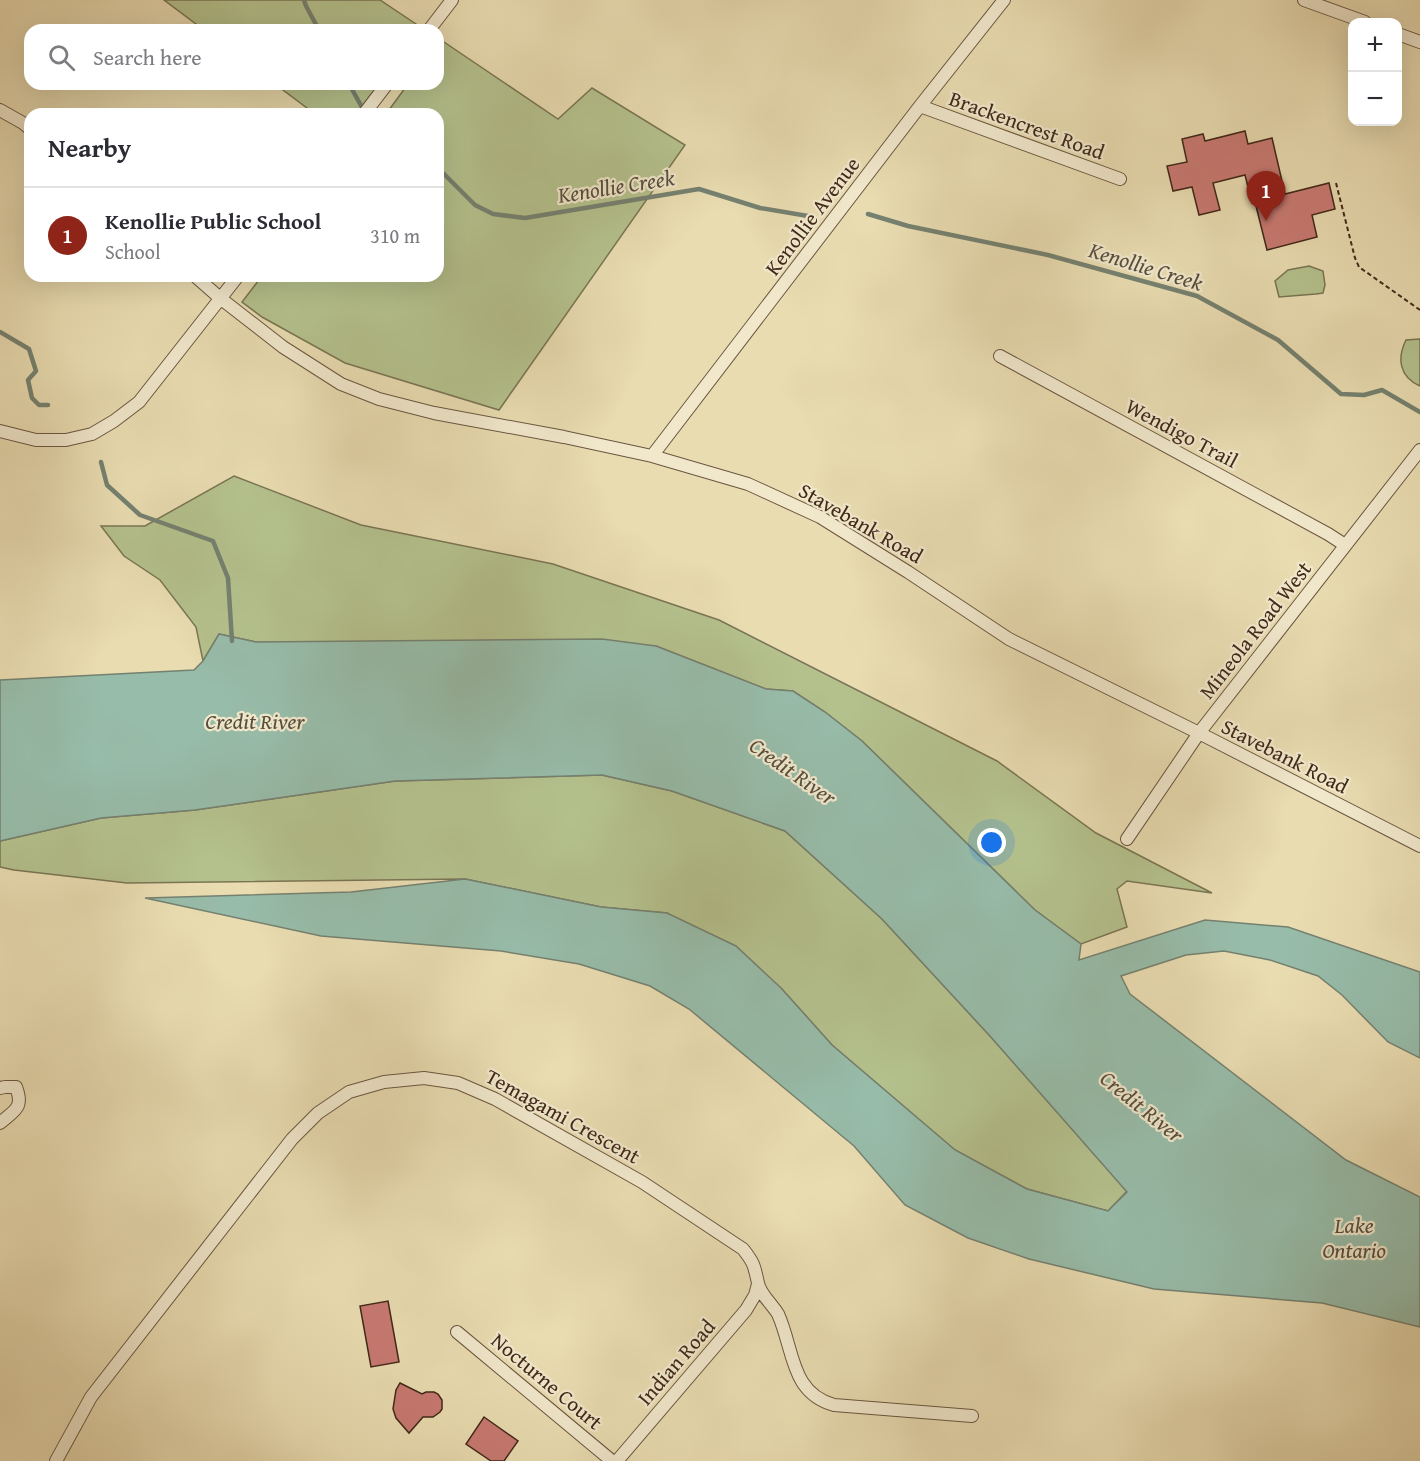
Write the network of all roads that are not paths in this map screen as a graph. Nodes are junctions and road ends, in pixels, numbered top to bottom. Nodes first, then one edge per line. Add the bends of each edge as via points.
1 (452, 0) edge
2 (1004, 0) edge
3 (1304, 0) edge
4 (1354, 18) edge
5 (434, 24) edge
6 (1402, 35) edge
7 (1420, 42) edge
8 (382, 90) edge
9 (920, 106) junction
10 (369, 108) edge
11 (0, 110) edge
12 (24, 124) edge
13 (1120, 179) dead end
14 (202, 282) edge
15 (233, 282) edge
16 (220, 298) junction
17 (1000, 356) dead end
18 (0, 431) edge
19 (1420, 450) edge
20 (652, 456) junction
21 (1345, 545) junction
22 (1198, 733) junction
23 (1127, 838) dead end
24 (1420, 846) edge
25 (0, 1088) edge
26 (0, 1123) edge
27 (758, 1284) junction
28 (457, 1332) dead end
29 (972, 1416) dead end
30 (56, 1461) edge
31 (614, 1461) edge

1 - 5 street
2 - 9 street, Kenollie Avenue
3 - 4 street
6 - 7 street
8 - 10 street
9 - 13 street, Brackencrest Road
9 - 20 street, Kenollie Avenue
11 - 12 street
14 - 16 street, Stavebank Road
15 - 16 street
16 - 18 street via 138,402 114,422 92,434 66,440 36,440
16 - 20 street, Stavebank Road via 283,347 341,384 379,399
17 - 21 street, Wendigo Trail
19 - 21 street, Mineola Road West
20 - 22 street, Stavebank Road via 748,484 820,518 1009,639
21 - 22 street, Mineola Road West
22 - 23 street, Mineola Road West
22 - 24 street, Stavebank Road
25 - 26 street via 16,1087 20,1097 17,1109
27 - 29 street, Temagami Crescent via 778,1314 798,1376 826,1403
27 - 30 street, Temagami Crescent via 754,1262 743,1249 642,1182 495,1099 458,1083 424,1078 384,1082 349,1092 318,1113 292,1139 91,1397
27 - 31 street, Indian Road via 746,1310
28 - 31 street, Nocturne Court

